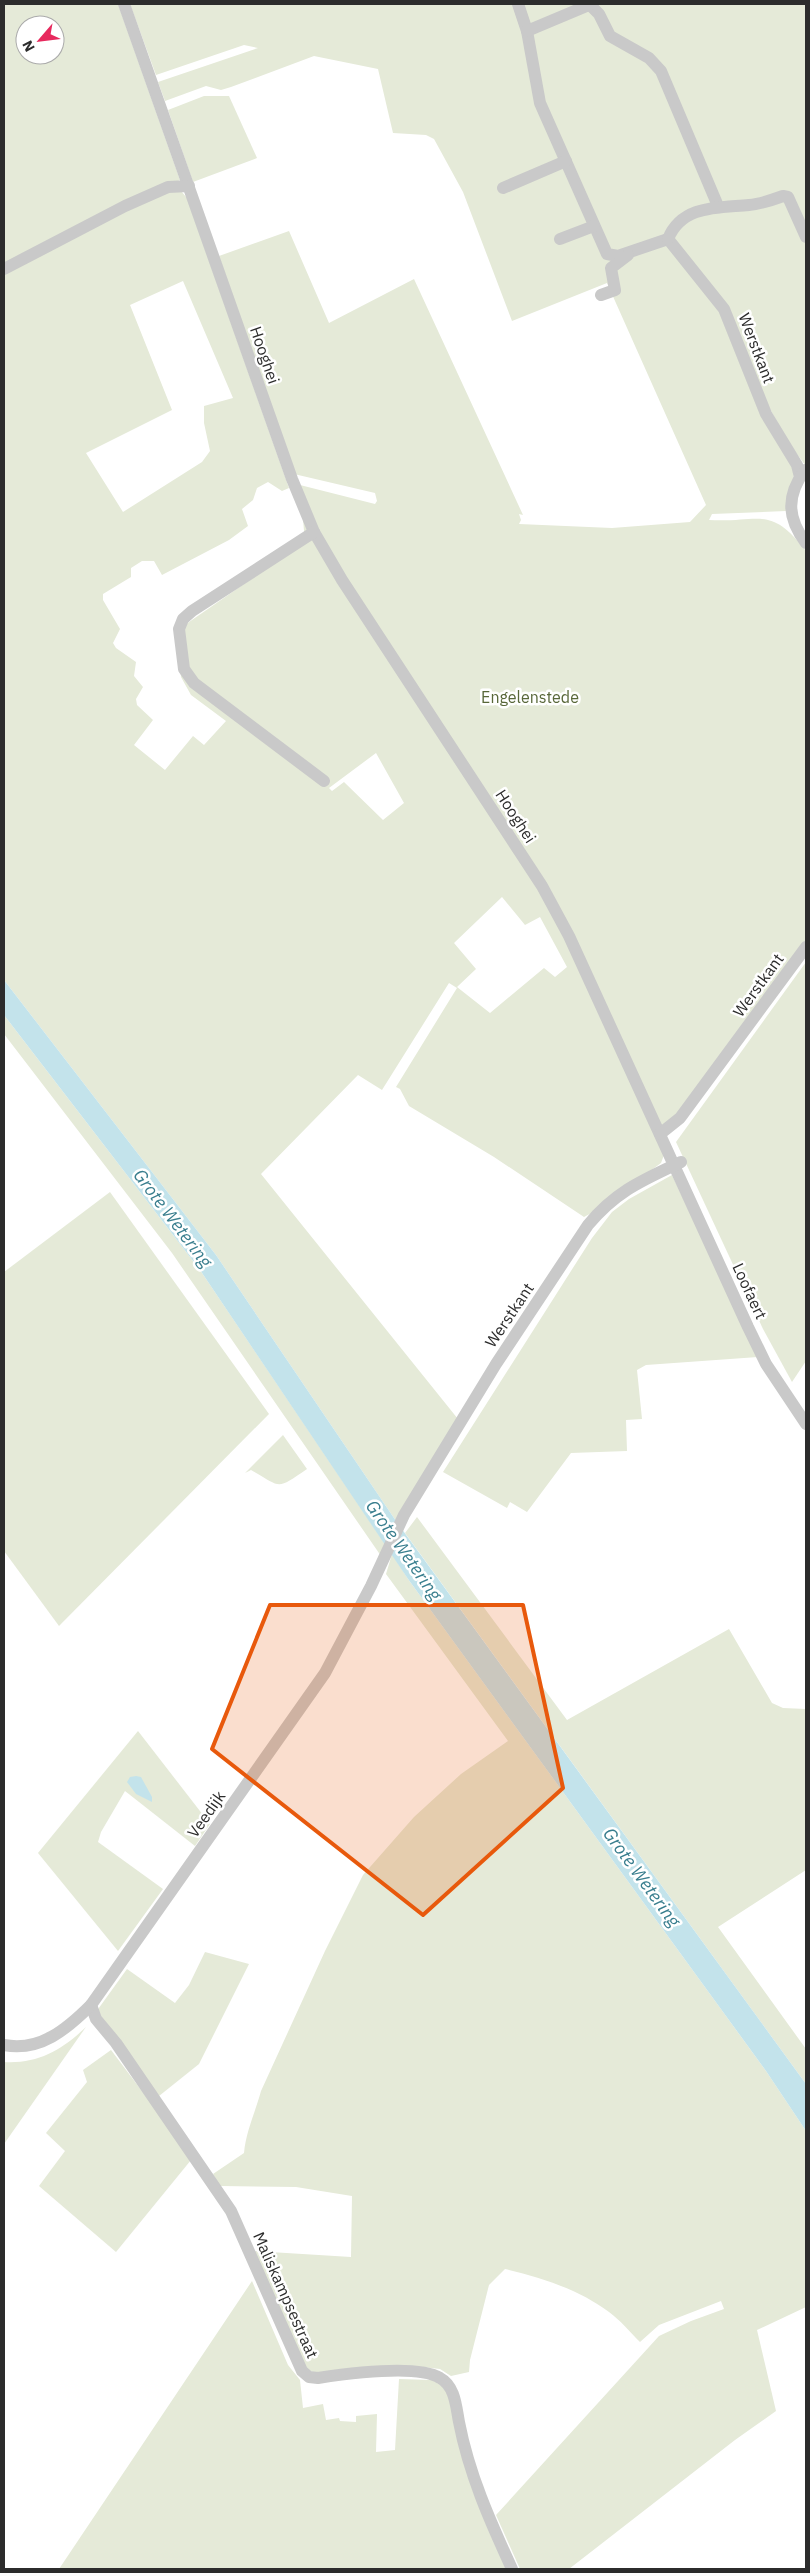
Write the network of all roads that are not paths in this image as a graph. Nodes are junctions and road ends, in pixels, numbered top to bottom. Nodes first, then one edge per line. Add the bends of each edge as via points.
1 (124, 4) edge
2 (518, 4) edge
3 (589, 4) edge
4 (527, 31) junction
5 (566, 161) junction
6 (189, 186) junction
7 (503, 188) dead end
8 (718, 206) junction
9 (594, 226) junction
10 (806, 237) edge
11 (560, 239) dead end
12 (668, 240) junction
13 (631, 251) junction
14 (4, 269) edge
15 (601, 295) dead end
16 (803, 473) edge
17 (314, 532) junction
18 (806, 543) edge
19 (324, 781) dead end
20 (806, 947) edge
21 (660, 1134) junction
22 (678, 1163) junction
23 (806, 1424) edge
24 (388, 1549) joint
25 (91, 2005) junction
26 (80, 2017) junction
27 (96, 2019) junction
28 (4, 2046) edge
29 (512, 2569) edge

1 - 6 street, Hooghei
2 - 4 street
3 - 4 street
3 - 8 street via 599,14 610,36 649,58 661,71
4 - 5 street via 540,103
5 - 7 street
5 - 9 street
6 - 14 street via 168,186
6 - 17 street, Hooghei via 268,415
8 - 10 street via 750,205 788,197
8 - 12 street via 692,212 677,224
9 - 11 street
9 - 13 street via 607,254 618,256
12 - 13 street
12 - 16 street, Werstkant via 724,309 766,414
13 - 15 street via 626,259 611,268 615,290
16 - 18 street, Werstkant via 790,506 796,530
17 - 19 street via 192,611 183,619 179,629 184,669 194,683
17 - 21 street, Hooghei via 542,886 569,936
20 - 21 street, Werstkant via 680,1118
21 - 22 street, Loofaert
22 - 23 street, Loofaert via 766,1364
22 - 24 street, Werstkant via 620,1193 588,1226 496,1364 404,1515
24 - 25 street, Veedijk via 325,1673
25 - 26 street, Veedijk
25 - 27 street, Maliskampsestraat
26 - 27 street
26 - 28 street, Veedijk via 47,2040 30,2046
27 - 29 street, Maliskampsestraat via 122,2051 231,2211 302,2371 309,2377 318,2378 392,2371 431,2374 448,2385 453,2393 474,2480

